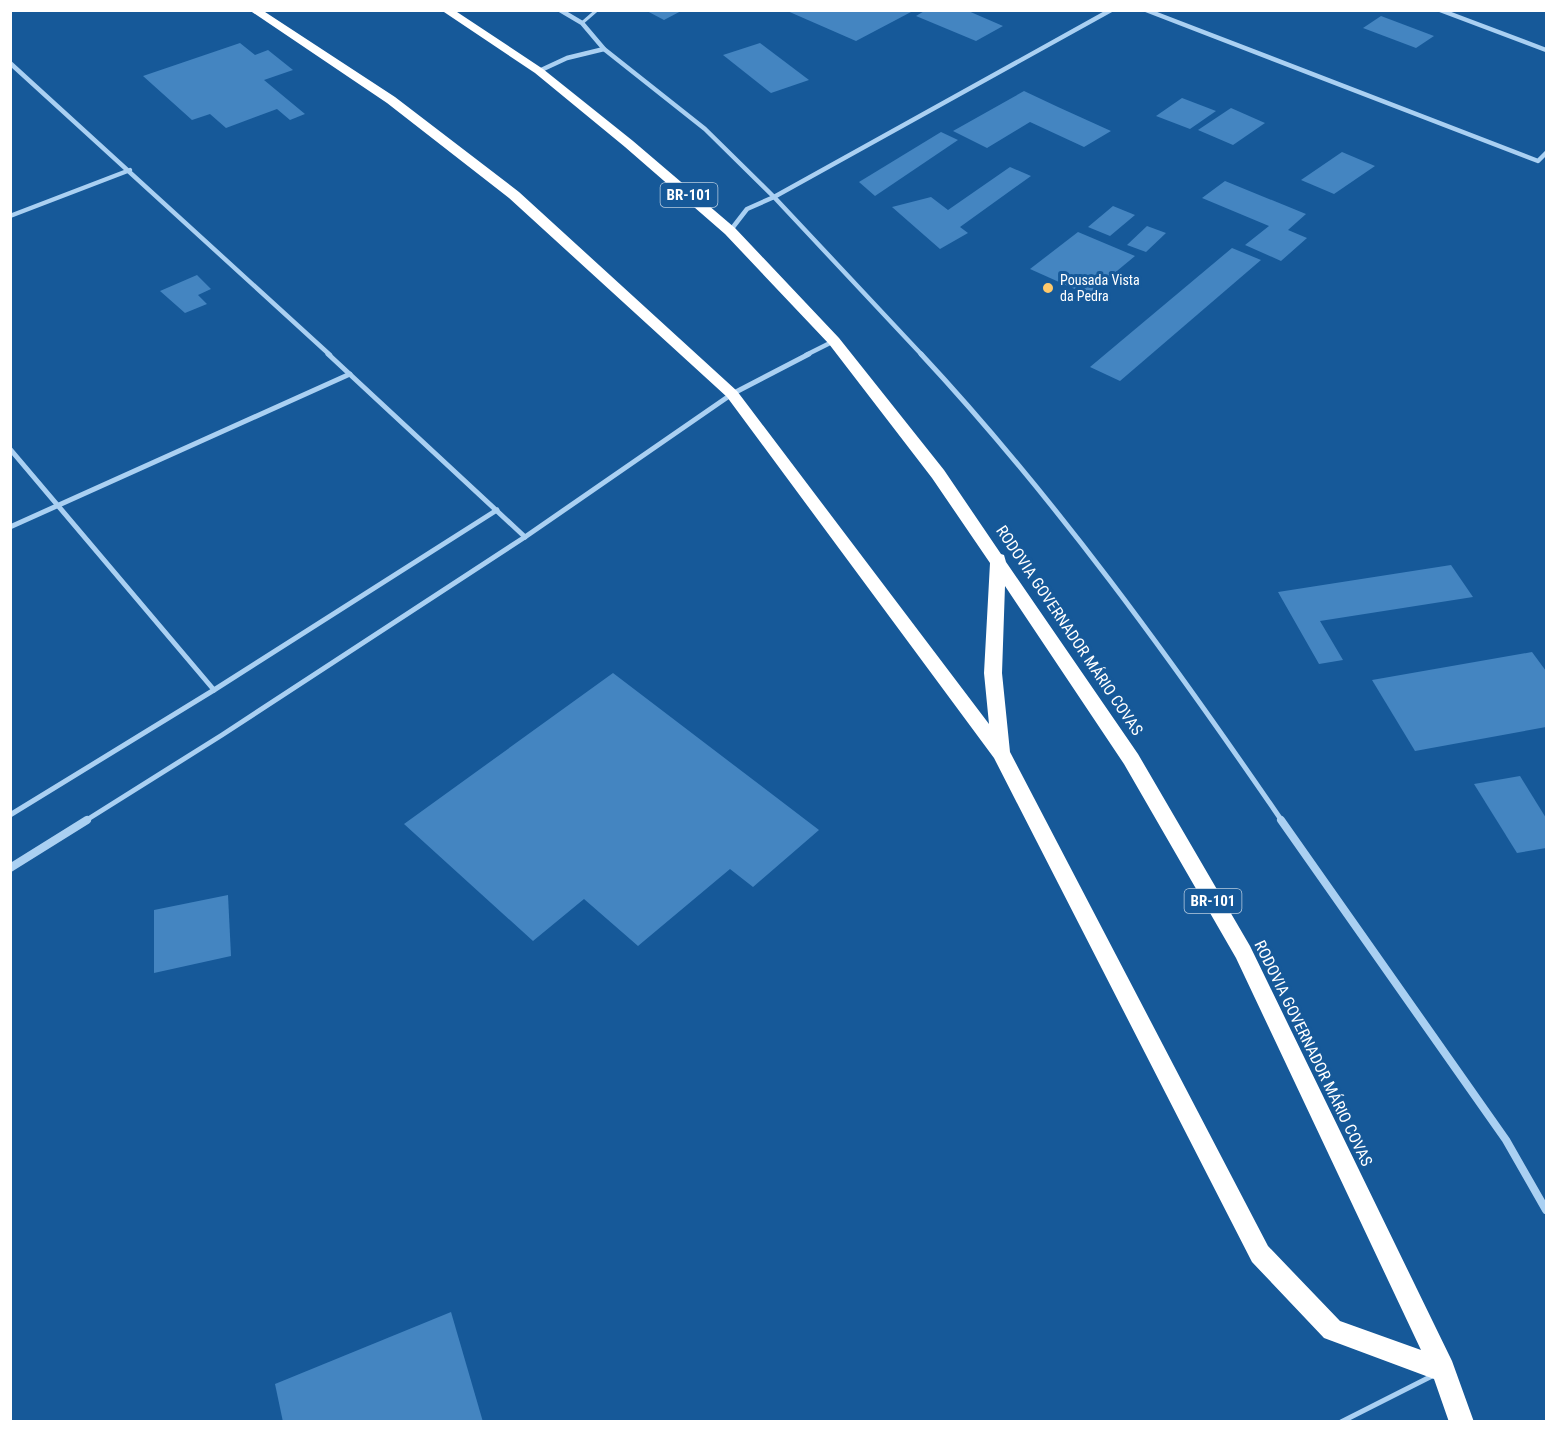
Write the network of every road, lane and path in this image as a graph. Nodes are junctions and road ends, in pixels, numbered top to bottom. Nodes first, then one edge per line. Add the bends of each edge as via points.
1 (254, 10) edge
2 (446, 10) edge
3 (560, 10) edge
4 (597, 10) edge
5 (1111, 10) edge
6 (1146, 10) edge
7 (1440, 10) edge
8 (582, 23) junction
9 (604, 49) junction
10 (1546, 50) edge
11 (10, 63) edge
12 (539, 71) junction
13 (1546, 153) edge
14 (130, 170) junction
15 (774, 197) junction
16 (10, 216) edge
17 (730, 231) junction
18 (834, 341) junction
19 (350, 374) junction
20 (732, 394) junction
21 (10, 449) edge
22 (58, 506) junction
23 (497, 510) junction
24 (10, 527) edge
25 (525, 537) junction
26 (998, 559) junction
27 (214, 690) junction
28 (1001, 753) junction
29 (10, 815) edge
30 (10, 868) edge
31 (1546, 1209) edge
32 (1443, 1370) junction
33 (1341, 1422) edge
34 (1462, 1422) edge

1 - 20 highway via 391,100 505,188
2 - 12 highway, RODOVIA GOVERNADOR MÁRIO COVAS / BR-101
3 - 8 street
4 - 8 lane
5 - 15 street
6 - 13 street via 1538,161
7 - 10 street
8 - 9 street
9 - 12 street via 567,58
9 - 15 street via 705,129
11 - 14 street
12 - 17 highway, RODOVIA GOVERNADOR MÁRIO COVAS / BR-101
14 - 16 street
14 - 19 street
15 - 17 street via 747,209
15 - 31 street via 957,393 1091,556 1210,716 1499,1130
17 - 18 highway, RODOVIA GOVERNADOR MÁRIO COVAS / BR-101
18 - 20 street
18 - 26 highway, RODOVIA GOVERNADOR MÁRIO COVAS / BR-101 via 938,474
19 - 22 street
19 - 23 street
20 - 25 street
20 - 28 highway
21 - 22 street
22 - 24 street
22 - 27 street
23 - 25 street
23 - 27 street
25 - 30 street
26 - 28 highway via 993,673
26 - 32 highway, RODOVIA GOVERNADOR MÁRIO COVAS / BR-101 via 1131,759 1243,952
27 - 29 street
28 - 32 highway via 1260,1254 1332,1330
32 - 33 lane
32 - 34 highway, RODOVIA GOVERNADOR MÁRIO COVAS / BR-101

